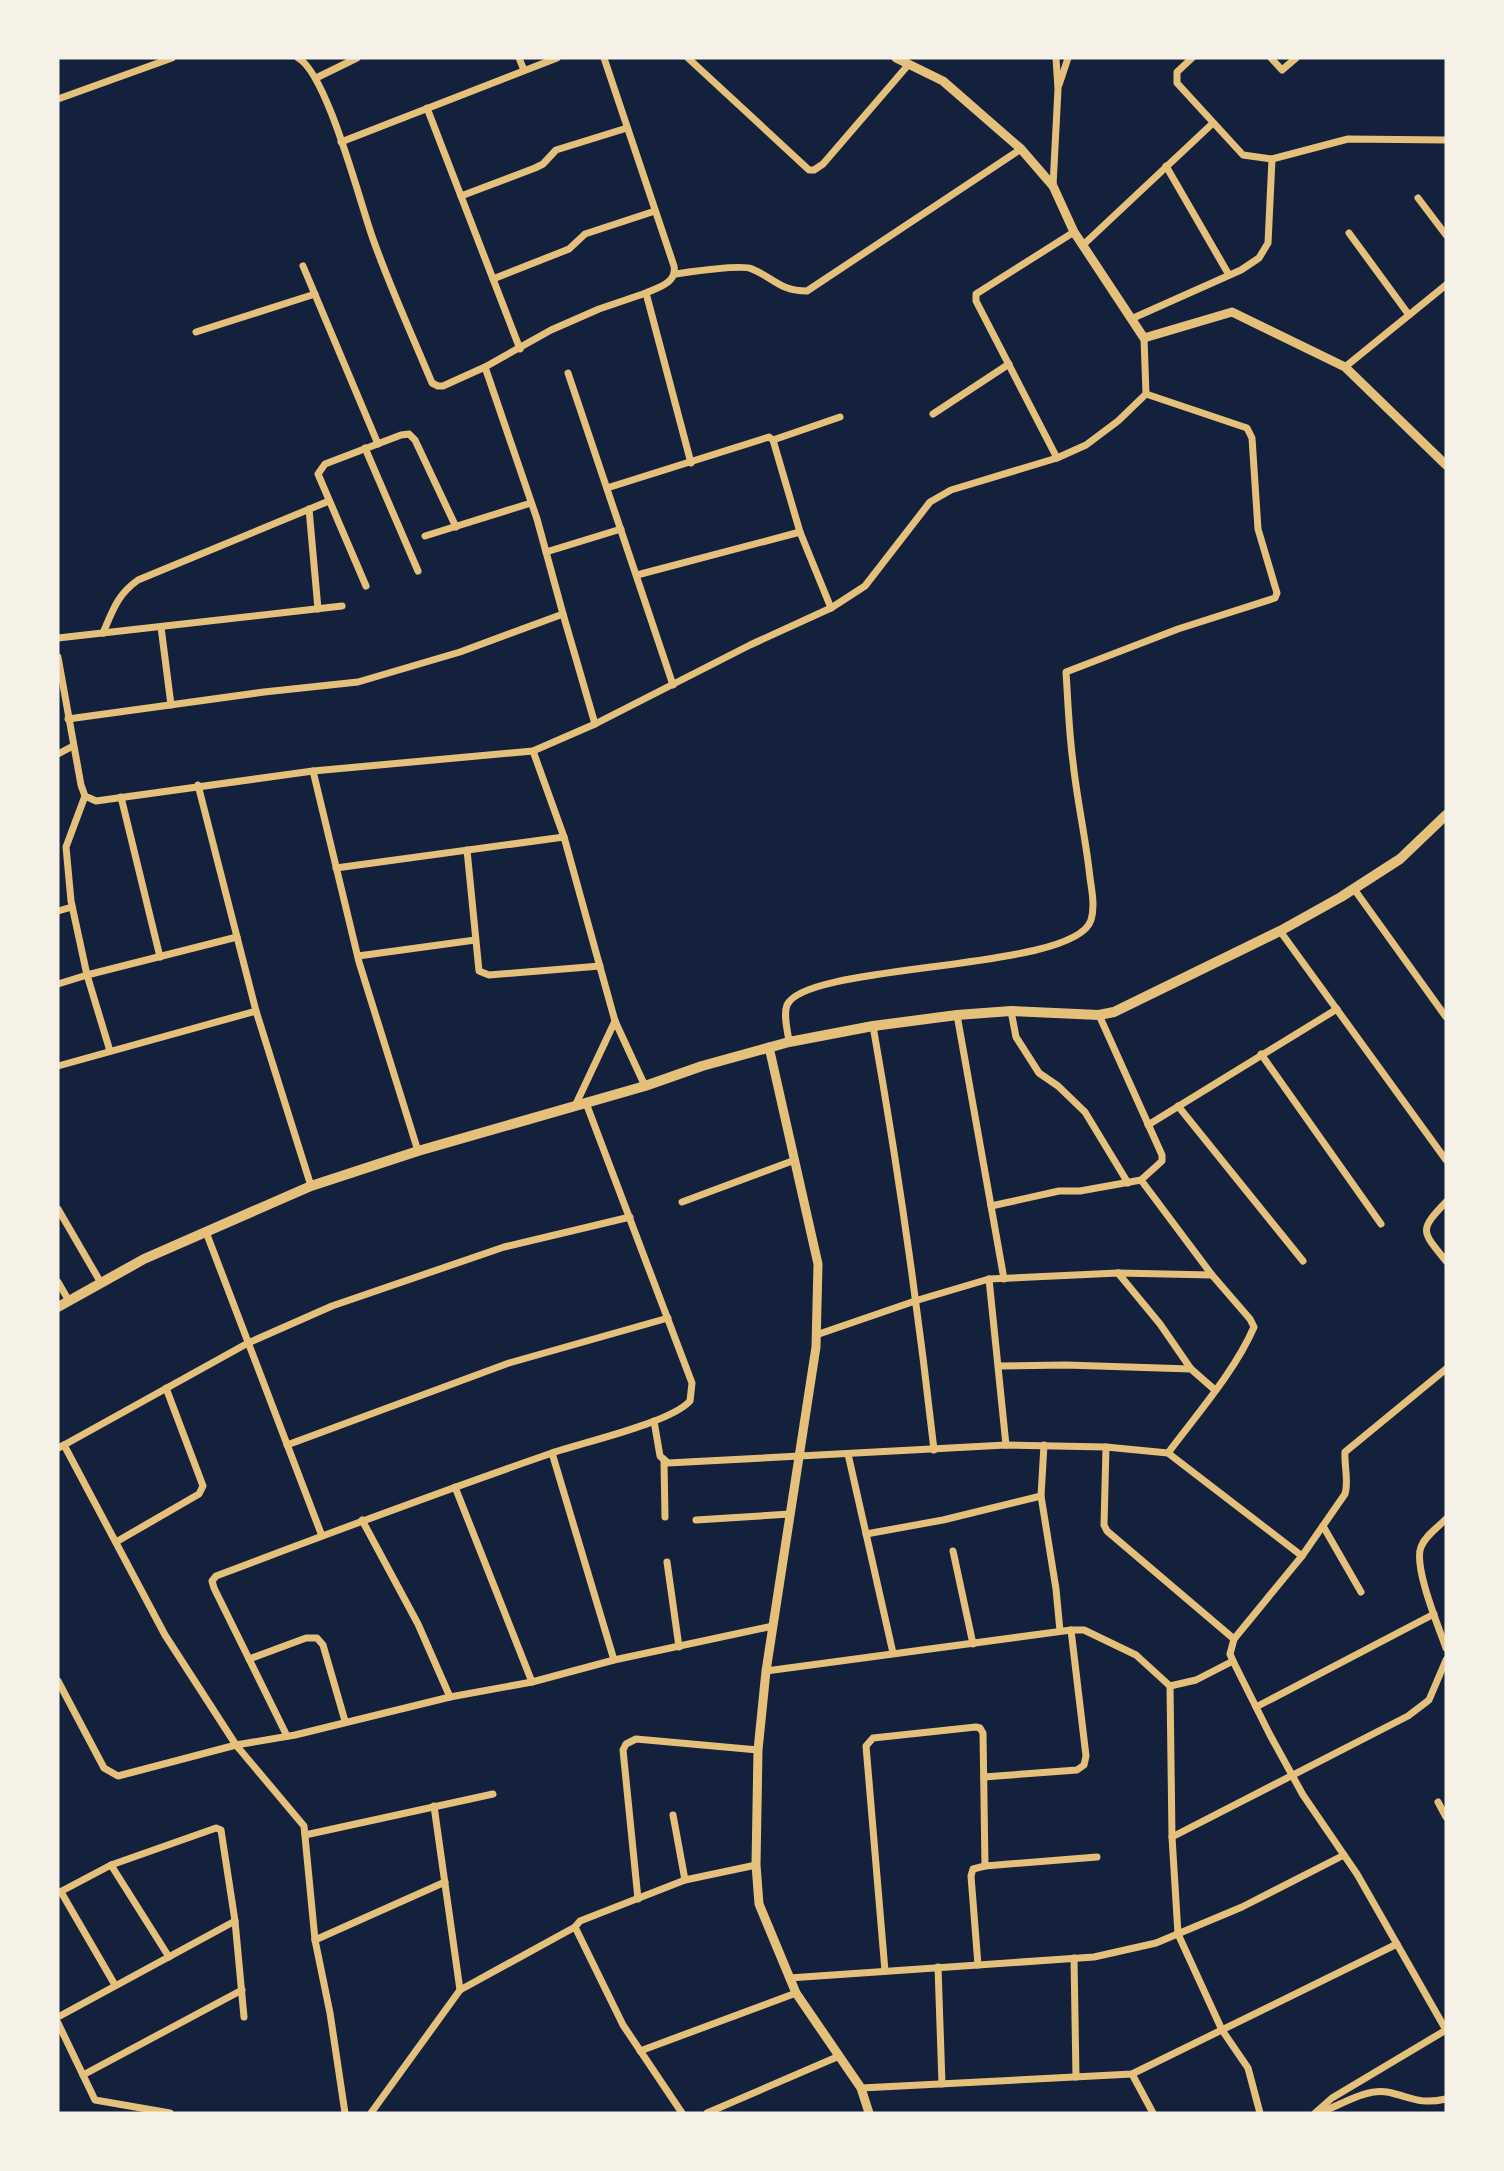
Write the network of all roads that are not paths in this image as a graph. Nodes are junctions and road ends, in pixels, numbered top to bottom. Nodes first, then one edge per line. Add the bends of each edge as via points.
1 (172, 58) edge
2 (298, 58) edge
3 (357, 58) edge
4 (519, 58) edge
5 (557, 58) edge
6 (604, 58) edge
7 (688, 58) edge
8 (896, 58) edge
9 (1056, 58) edge
10 (1068, 58) edge
11 (1192, 58) edge
12 (1271, 58) edge
13 (1296, 58) edge
14 (909, 64) junction
15 (523, 70) junction
16 (316, 78) junction
17 (1058, 89) junction
18 (58, 99) edge
19 (427, 108) junction
20 (1213, 123) junction
21 (627, 128) junction
22 (1446, 140) edge
23 (341, 142) junction
24 (1021, 149) junction
25 (1272, 159) junction
26 (1166, 166) junction
27 (1053, 186) junction
28 (461, 196) junction
29 (1418, 198) dead end
30 (655, 211) junction
31 (1074, 232) junction
32 (1349, 233) dead end
33 (1446, 235) edge
34 (1083, 245) junction
35 (303, 266) dead end
36 (675, 274) junction
37 (1228, 275) junction
38 (493, 279) junction
39 (1446, 285) edge
40 (646, 293) junction
41 (315, 294) junction
42 (1409, 315) junction
43 (1131, 319) junction
44 (196, 332) dead end
45 (1143, 338) junction
46 (520, 349) junction
47 (1009, 364) junction
48 (485, 367) junction
49 (1345, 367) junction
50 (568, 373) dead end
51 (1146, 394) junction
52 (933, 414) dead end
53 (840, 417) dead end
54 (773, 440) junction
55 (378, 444) junction
56 (365, 448) junction
57 (1057, 458) junction
58 (691, 463) junction
59 (1446, 465) edge
60 (607, 488) junction
61 (329, 501) junction
62 (531, 503) junction
63 (309, 509) junction
64 (456, 527) junction
65 (621, 529) junction
66 (800, 532) junction
67 (425, 536) dead end
68 (546, 552) junction
69 (418, 570) dead end
70 (637, 575) junction
71 (366, 586) dead end
72 (342, 606) dead end
73 (831, 608) junction
74 (318, 609) junction
75 (563, 614) junction
76 (161, 627) junction
77 (103, 633) junction
78 (58, 638) edge
79 (58, 657) edge
80 (673, 685) junction
81 (171, 705) junction
82 (68, 719) junction
83 (595, 724) junction
84 (73, 746) junction
85 (533, 751) junction
86 (58, 754) edge
87 (313, 771) junction
88 (198, 785) junction
89 (85, 796) junction
90 (121, 797) junction
91 (1446, 815) edge
92 (564, 837) junction
93 (467, 850) junction
94 (336, 868) junction
95 (1354, 889) junction
96 (72, 907) junction
97 (58, 911) edge
98 (1280, 931) junction
99 (237, 937) junction
100 (475, 940) junction
101 (358, 956) junction
102 (160, 957) junction
103 (600, 966) junction
104 (87, 975) junction
105 (58, 984) edge
106 (1337, 1009) junction
107 (256, 1011) junction
108 (1011, 1011) junction
109 (957, 1015) junction
110 (1099, 1015) junction
111 (1446, 1017) edge
112 (615, 1021) junction
113 (873, 1026) junction
114 (789, 1042) junction
115 (769, 1047) junction
116 (110, 1051) junction
117 (1261, 1054) junction
118 (58, 1066) edge
119 (645, 1086) junction
120 (581, 1104) junction
121 (1178, 1106) junction
122 (1148, 1125) junction
123 (418, 1151) junction
124 (795, 1160) junction
125 (1446, 1160) edge
126 (1141, 1180) junction
127 (1128, 1183) junction
128 (311, 1186) junction
129 (682, 1202) dead end
130 (1446, 1202) edge
131 (991, 1206) junction
132 (58, 1209) edge
133 (630, 1217) junction
134 (1381, 1224) dead end
135 (206, 1232) junction
136 (1303, 1261) dead end
137 (1446, 1261) edge
138 (1118, 1273) junction
139 (1212, 1275) junction
140 (989, 1279) junction
141 (1004, 1279) junction
142 (58, 1282) edge
143 (101, 1283) junction
144 (918, 1300) junction
145 (69, 1301) junction
146 (58, 1307) edge
147 (668, 1318) junction
148 (816, 1335) junction
149 (248, 1343) junction
150 (1000, 1366) junction
151 (1191, 1369) junction
152 (1446, 1369) edge
153 (166, 1388) junction
154 (1215, 1390) junction
155 (654, 1421) junction
156 (287, 1445) junction
157 (1006, 1445) junction
158 (1044, 1445) junction
159 (61, 1446) edge
160 (1106, 1447) junction
161 (934, 1450) junction
162 (552, 1453) junction
163 (1168, 1453) junction
164 (848, 1454) junction
165 (799, 1456) junction
166 (664, 1461) junction
167 (456, 1487) junction
168 (1041, 1496) junction
169 (790, 1514) junction
170 (665, 1517) dead end
171 (1446, 1519) edge
172 (362, 1520) junction
173 (696, 1520) dead end
174 (1323, 1526) junction
175 (866, 1534) junction
176 (322, 1536) junction
177 (116, 1542) junction
178 (953, 1551) dead end
179 (1302, 1556) junction
180 (667, 1562) dead end
181 (1361, 1592) dead end
182 (1434, 1614) junction
183 (773, 1626) junction
184 (1071, 1630) junction
185 (1060, 1631) junction
186 (1234, 1639) junction
187 (973, 1644) junction
188 (679, 1647) junction
189 (1446, 1648) edge
190 (892, 1653) junction
191 (249, 1659) junction
192 (614, 1660) junction
193 (1446, 1660) edge
194 (1233, 1661) junction
195 (766, 1671) junction
196 (58, 1681) edge
197 (532, 1682) junction
198 (1170, 1686) junction
199 (450, 1697) junction
200 (1255, 1707) junction
201 (345, 1721) junction
202 (287, 1736) junction
203 (236, 1745) junction
204 (758, 1749) junction
205 (1293, 1776) junction
206 (984, 1777) junction
207 (493, 1794) dead end
208 (1438, 1802) dead end
209 (434, 1807) junction
210 (673, 1815) dead end
211 (1446, 1818) edge
212 (305, 1835) junction
213 (1171, 1837) junction
214 (1344, 1855) junction
215 (1097, 1857) dead end
216 (111, 1865) junction
217 (756, 1865) junction
218 (985, 1866) junction
219 (685, 1880) junction
220 (444, 1882) junction
221 (59, 1892) edge
222 (638, 1899) junction
223 (235, 1922) junction
224 (575, 1927) junction
225 (1178, 1934) junction
226 (315, 1940) junction
227 (1397, 1944) junction
228 (169, 1957) junction
229 (1074, 1958) junction
230 (978, 1965) junction
231 (938, 1967) junction
232 (885, 1971) junction
233 (789, 1978) junction
234 (115, 1985) junction
235 (242, 1990) junction
236 (460, 1990) junction
237 (796, 1993) junction
238 (58, 2017) edge
239 (244, 2017) dead end
240 (58, 2023) edge
241 (1222, 2030) junction
242 (1446, 2030) edge
243 (640, 2051) junction
244 (837, 2057) junction
245 (1132, 2074) junction
246 (83, 2075) junction
247 (1076, 2077) junction
248 (942, 2084) junction
249 (861, 2088) junction
250 (1446, 2099) edge
251 (170, 2113) edge
252 (345, 2113) edge
253 (371, 2113) edge
254 (681, 2113) edge
255 (707, 2113) edge
256 (869, 2113) edge
257 (1153, 2113) edge
258 (1260, 2113) edge
259 (1317, 2113) edge

1 - 18 street
2 - 16 street
3 - 16 street
4 - 15 street
5 - 15 street
6 - 21 street
7 - 14 street via 809,170 823,164
8 - 14 street
9 - 17 street
10 - 17 street
11 - 20 street via 1177,72 1177,83
12 - 13 street via 1282,70
14 - 24 street via 943,80
15 - 19 street
16 - 23 street
17 - 27 street
19 - 23 street
19 - 28 street
20 - 25 street via 1243,155
20 - 26 street
21 - 28 street via 556,150 535,168
21 - 30 street
22 - 25 street via 1348,139
23 - 48 street via 373,240 432,383 443,386
24 - 27 street
24 - 36 street via 807,291 779,286 750,267
25 - 37 street via 1268,243 1259,258
26 - 34 street
26 - 37 street
27 - 31 street
28 - 38 street
29 - 33 street
30 - 36 street
30 - 38 street via 585,234 569,249
31 - 34 street
31 - 47 street via 976,294
32 - 42 street
34 - 43 street
35 - 41 street
36 - 40 street via 672,281
37 - 43 street
38 - 46 street
39 - 42 street
40 - 46 street via 551,330
40 - 58 street
41 - 44 street
41 - 55 street
42 - 49 street
43 - 45 street
45 - 49 street via 1232,313
45 - 51 street
46 - 48 street
47 - 52 street
47 - 57 street
48 - 62 street
49 - 59 street
50 - 60 street
51 - 57 street via 1086,445
51 - 114 street via 1247,428 1252,438 1258,529 1275,598 1178,629 1066,673 1092,897 1091,923 1086,929 1024,954 842,980 800,992 787,1003 785,1012
53 - 54 street
54 - 58 street via 769,437
54 - 66 street
55 - 56 street
55 - 64 street via 409,434 415,440
56 - 61 street via 320,468 318,474
56 - 69 street
57 - 73 street via 951,490 930,502 865,586
58 - 60 street
60 - 65 street
61 - 63 street
61 - 71 street
62 - 64 street
62 - 68 street
63 - 74 street
63 - 77 street via 138,580 117,600
64 - 67 street
65 - 68 street
65 - 70 street
66 - 70 street
66 - 73 street
68 - 75 street
70 - 80 street
72 - 74 street
73 - 80 street
74 - 76 street
75 - 81 street via 460,652 358,682
75 - 83 street
76 - 77 street
76 - 81 street
77 - 78 street
79 - 82 street
80 - 83 street
81 - 82 street
82 - 84 street
83 - 85 street
84 - 86 street
84 - 89 street
85 - 87 street
85 - 92 street
87 - 88 street
87 - 94 street
88 - 90 street
88 - 99 street
89 - 90 street via 96,801
89 - 96 street via 65,848
90 - 102 street
91 - 95 main road via 1400,859
92 - 93 street
92 - 103 street
93 - 94 street
93 - 100 street
94 - 101 street
95 - 98 main road
95 - 111 street
96 - 97 street
96 - 104 street
98 - 106 street
98 - 110 main road via 1114,1012
99 - 102 street
99 - 107 street
100 - 101 street
100 - 103 street via 479,971 489,975
101 - 123 street
102 - 104 street
103 - 112 street
104 - 105 street
104 - 116 street
106 - 117 street
106 - 125 street
107 - 116 street
107 - 128 street
108 - 109 main road
108 - 110 main road
108 - 127 street via 1016,1037 1039,1073 1085,1112
109 - 113 main road
109 - 131 street
110 - 122 street
112 - 119 street
112 - 120 street
113 - 114 main road
113 - 144 street
114 - 115 main road
115 - 119 main road
115 - 124 street
116 - 118 street
117 - 121 street
117 - 134 street
119 - 120 main road
120 - 123 main road
120 - 133 street
121 - 122 street
121 - 136 street
122 - 126 street via 1162,1161
123 - 128 main road
124 - 129 street
124 - 148 street via 818,1264
126 - 127 street
126 - 139 street
127 - 131 street via 1059,1191
128 - 135 main road
130 - 137 street via 1425,1227 1427,1237
131 - 141 street
132 - 143 street
133 - 147 street
133 - 149 street via 504,1247 332,1306
135 - 143 main road
135 - 149 street
138 - 139 street
138 - 141 street
138 - 151 street
139 - 154 street via 1254,1326
140 - 141 street
140 - 144 street
140 - 150 street
142 - 145 street
143 - 145 main road
144 - 148 street
144 - 161 street
145 - 146 main road
147 - 155 street via 692,1383 692,1395 685,1406
147 - 156 street via 509,1363
148 - 165 street
149 - 153 street
149 - 156 street
150 - 151 street
150 - 157 street
151 - 154 street
152 - 174 street via 1345,1452 1348,1486
153 - 159 street
153 - 177 street via 202,1490
154 - 163 street
155 - 162 street
155 - 166 street
156 - 176 street
157 - 158 street
157 - 161 street
158 - 160 street
158 - 168 street
159 - 177 street
160 - 163 street
160 - 186 street via 1107,1531
161 - 164 street
162 - 167 street
162 - 192 street
163 - 179 street
164 - 165 street
164 - 175 street
165 - 166 street
165 - 169 street
166 - 170 street
167 - 172 street
167 - 197 street
168 - 175 street
168 - 185 street
169 - 173 street
169 - 183 street
171 - 182 street via 1424,1539 1419,1552
172 - 176 street
172 - 199 street via 418,1624
174 - 179 street
174 - 181 street
175 - 190 street
176 - 191 street via 212,1581
177 - 203 street via 165,1635
178 - 187 street
179 - 186 street
180 - 188 street
182 - 189 street
182 - 200 street
183 - 188 street
183 - 195 street
184 - 185 street
184 - 198 street via 1084,1630 1136,1655
184 - 206 street via 1084,1765 1077,1770
185 - 187 street
186 - 194 street
187 - 190 street
188 - 192 street
190 - 195 street
191 - 201 street via 306,1637 317,1638
191 - 202 street
192 - 197 street
193 - 205 street via 1429,1700 1408,1716
194 - 198 street
194 - 200 street
195 - 204 street
196 - 203 street via 104,1768 118,1776
197 - 199 street
198 - 213 street
199 - 201 street
200 - 205 street
201 - 202 street
202 - 203 street
203 - 212 street via 298,1818
204 - 217 street
204 - 222 street via 636,1739 626,1744
205 - 213 street
205 - 214 street
206 - 218 street
206 - 232 street via 980,1728 873,1738 866,1745
207 - 209 street
208 - 211 street
209 - 212 street
209 - 220 street
210 - 219 street
212 - 226 street
213 - 225 street
214 - 225 street
214 - 227 street
215 - 218 street
216 - 221 street
216 - 223 street via 221,1830
216 - 228 street
217 - 219 street
217 - 233 street via 759,1904
218 - 230 street via 973,1869 971,1876
219 - 222 street
220 - 226 street
220 - 236 street
221 - 234 street
222 - 224 street
223 - 228 street
223 - 235 street
224 - 236 street
224 - 243 street
225 - 229 street via 1156,1944
225 - 241 street
226 - 252 street
227 - 241 street
227 - 242 street
228 - 234 street
229 - 230 street
229 - 247 street
230 - 231 street
231 - 232 street
231 - 248 street
232 - 233 street
233 - 237 street
234 - 238 street
235 - 239 street
235 - 246 street
236 - 253 street
237 - 243 street
237 - 244 street
240 - 246 street
241 - 245 street
241 - 258 street via 1248,2068
242 - 259 street via 1332,2098
243 - 254 street
244 - 249 street
244 - 255 street
245 - 247 street
245 - 257 street
246 - 251 street via 95,2101
247 - 248 street
248 - 249 street
249 - 256 street
250 - 259 street via 1420,2102 1372,2092

